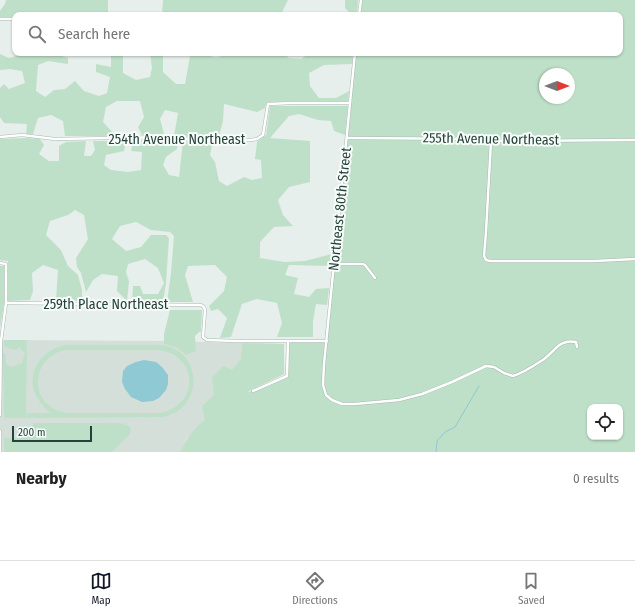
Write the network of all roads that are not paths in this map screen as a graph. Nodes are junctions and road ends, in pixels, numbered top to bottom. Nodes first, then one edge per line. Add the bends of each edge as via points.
1 (361, 0) edge
2 (359, 12) edge
3 (0, 19) edge
4 (12, 19) edge
5 (355, 56) edge
6 (350, 103) junction
7 (0, 136) edge
8 (347, 138) junction
9 (635, 140) edge
10 (491, 141) junction
11 (635, 259) edge
12 (0, 263) edge
13 (334, 264) junction
14 (375, 278) dead end
15 (6, 303) junction
16 (288, 341) junction
17 (327, 341) junction
18 (577, 347) dead end
19 (253, 391) dead end
20 (0, 415) edge
21 (0, 431) edge
22 (0, 452) edge

1 - 2 street
3 - 4 street
5 - 6 street, Northeast 80th Street
6 - 7 street, 254th Avenue Northeast via 268,104 263,134 257,139 250,140 169,137 55,139 22,135
6 - 8 street, Northeast 80th Street
8 - 10 street, 255th Avenue Northeast via 489,138
8 - 13 street, Northeast 80th Street
9 - 10 street, 255th Avenue Northeast
10 - 11 street via 484,256 486,260
12 - 15 street via 6,264
13 - 14 street via 363,264
13 - 17 street, Northeast 80th Street
15 - 16 street, 259th Place Northeast via 201,304 205,310 203,337 207,340
15 - 20 street via 1,341
16 - 17 street
16 - 19 street via 287,376
17 - 18 street, Northeast 80th Street via 324,364 326,395 342,404 399,400 422,394 486,366 513,376 518,375 543,361 561,344 576,342
21 - 22 street

